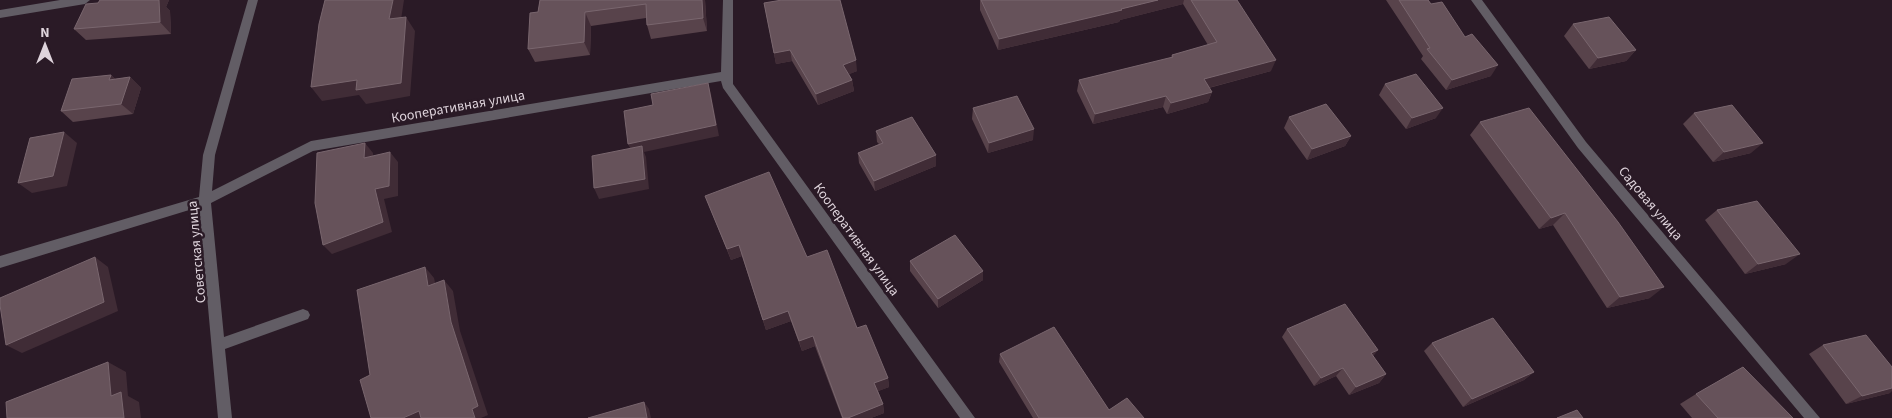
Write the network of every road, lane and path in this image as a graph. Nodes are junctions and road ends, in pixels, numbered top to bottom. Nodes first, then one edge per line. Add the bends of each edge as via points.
1 (85, 0) edge
2 (253, 0) edge
3 (728, 0) edge
4 (1476, 0) edge
5 (0, 14) edge
6 (728, 75) junction
7 (205, 200) junction
8 (0, 262) edge
9 (303, 315) dead end
10 (218, 345) junction
11 (225, 418) edge
12 (968, 418) edge
13 (1813, 418) edge

1 - 5 street
2 - 7 street, Советская улица via 209,155
3 - 6 street, Кооперативная улица
4 - 13 street, Садовая улица via 1582,146
6 - 7 street, Кооперативная улица via 311,146
6 - 12 street, Кооперативная улица via 727,84
7 - 8 street, Кооперативная улица
7 - 10 street, Советская улица
9 - 10 street
10 - 11 street, Советская улица

